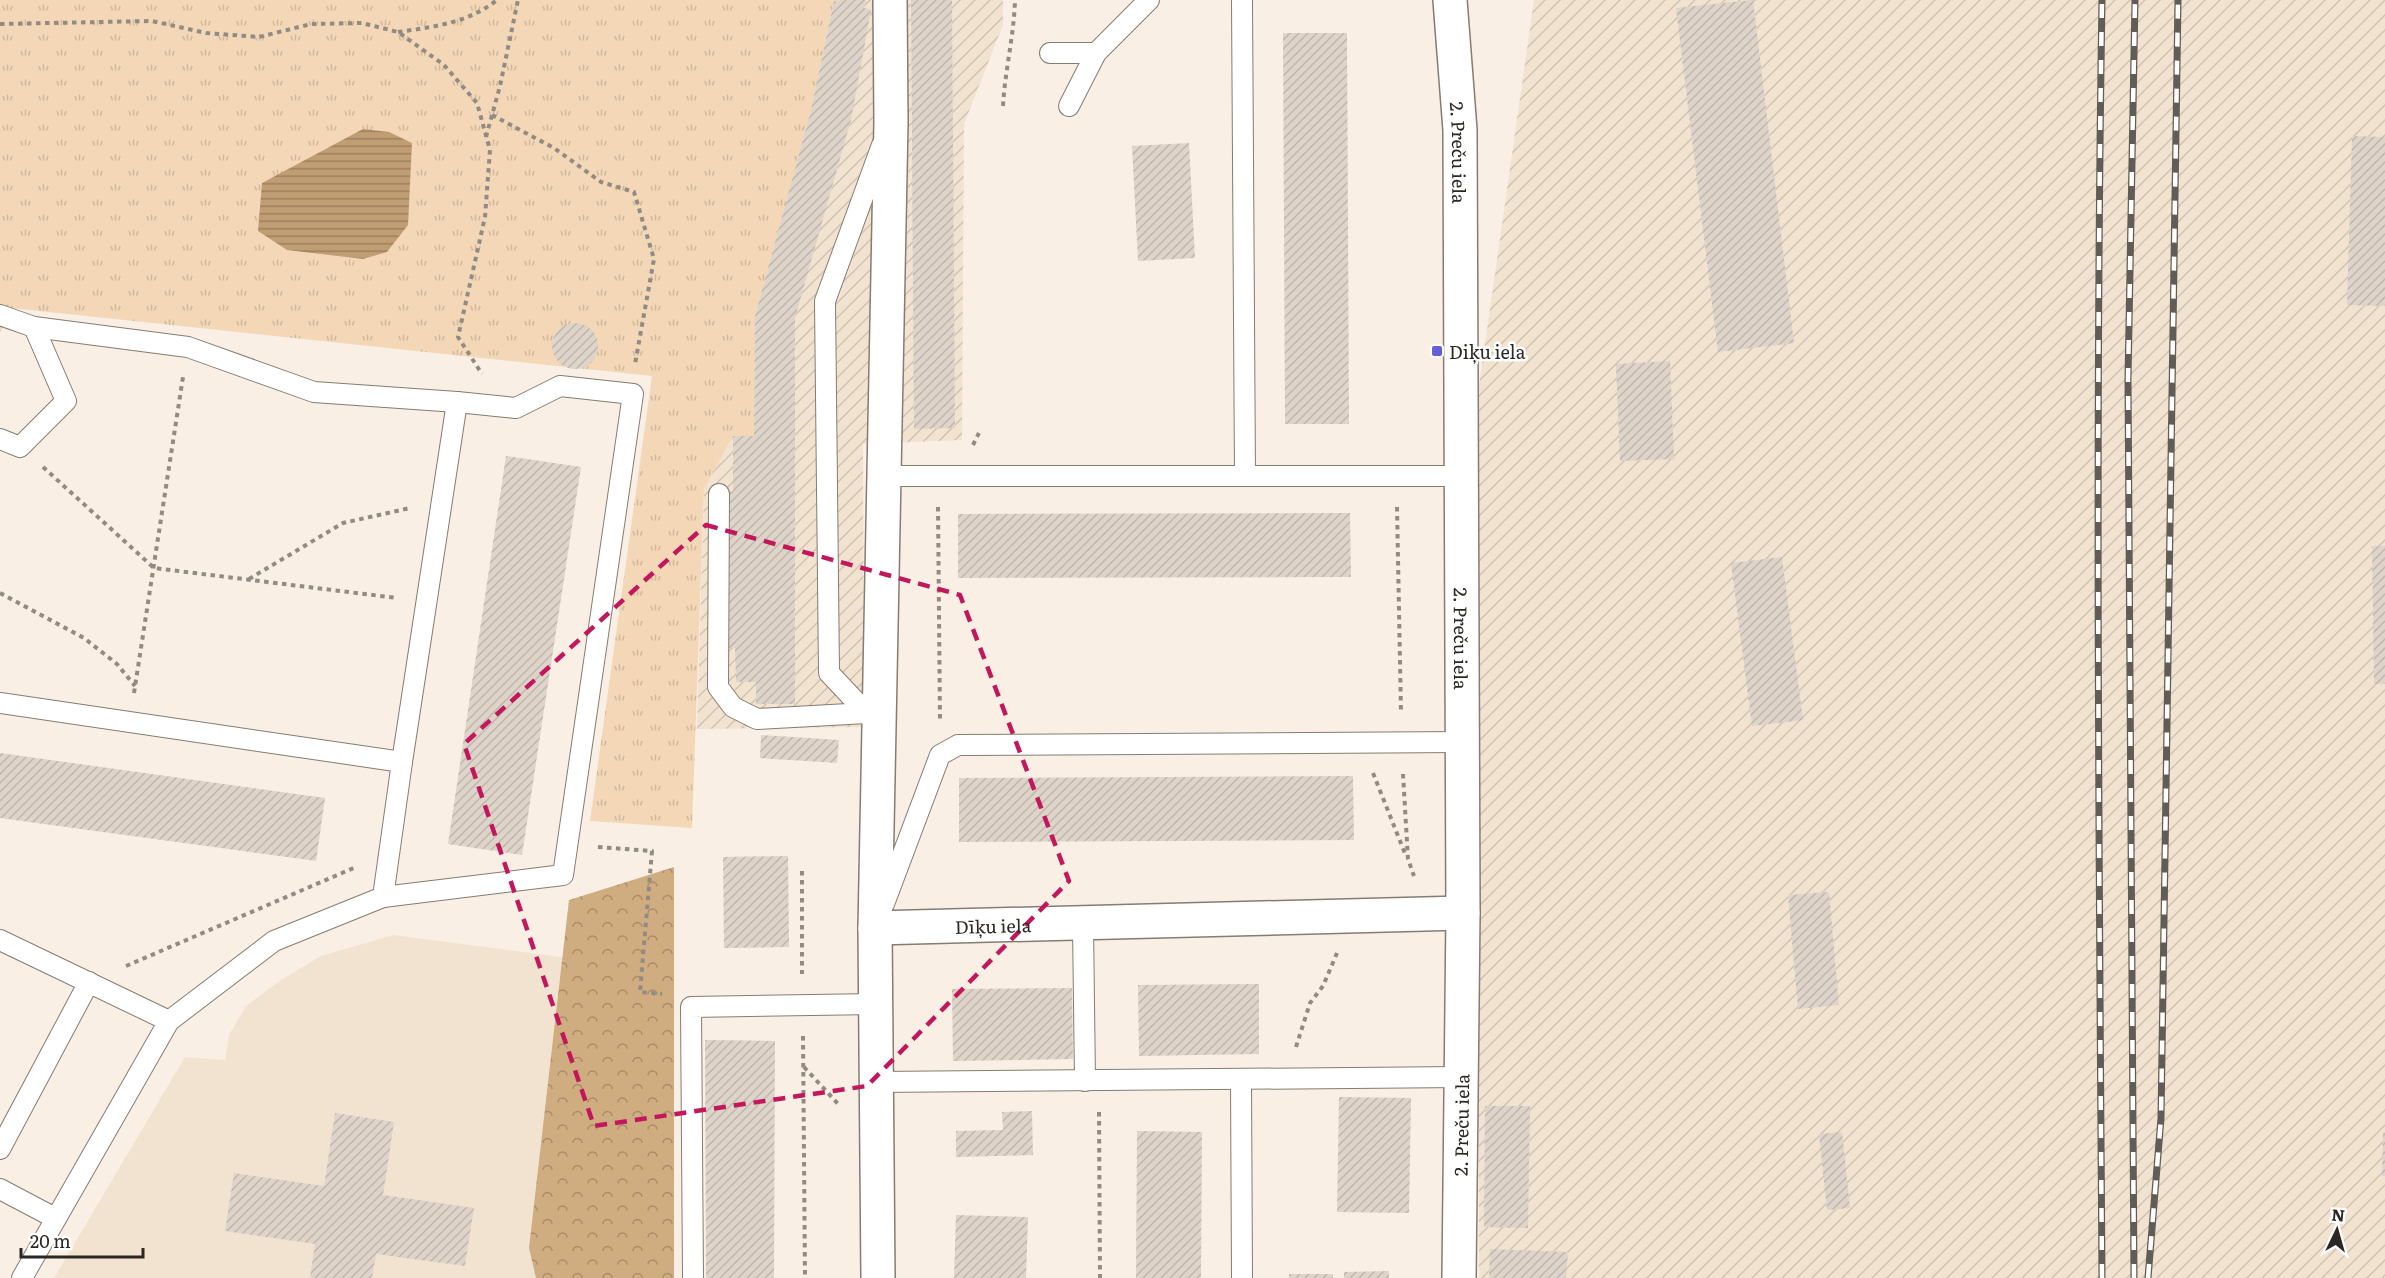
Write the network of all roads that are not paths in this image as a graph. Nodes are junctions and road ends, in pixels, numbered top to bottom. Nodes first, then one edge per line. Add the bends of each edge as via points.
1 (890, 0) edge
2 (1149, 0) edge
3 (1242, 0) edge
4 (1450, 0) edge
5 (1050, 53) dead end
6 (1096, 53) junction
7 (1069, 106) dead end
8 (891, 122) junction
9 (0, 315) edge
10 (34, 327) junction
11 (457, 402) junction
12 (0, 439) edge
13 (883, 476) junction
14 (1245, 476) junction
15 (1461, 476) junction
16 (719, 494) dead end
17 (0, 703) edge
18 (872, 719) junction
19 (1462, 742) junction
20 (402, 762) junction
21 (383, 897) junction
22 (1463, 913) junction
23 (1083, 924) junction
24 (875, 928) junction
25 (0, 940) edge
26 (89, 982) junction
27 (876, 1004) junction
28 (169, 1021) junction
29 (1461, 1077) junction
30 (1241, 1080) junction
31 (1092, 1081) junction
32 (876, 1082) junction
33 (0, 1149) edge
34 (0, 1189) edge
35 (55, 1218) junction
36 (22, 1278) edge
37 (693, 1278) edge
38 (878, 1278) edge
39 (1242, 1278) edge
40 (1459, 1278) edge

1 - 8 street
2 - 6 lane
3 - 14 lane
4 - 15 street, 2. Preču iela via 1460,130
5 - 6 lane
6 - 7 lane
8 - 13 street
8 - 18 lane via 825,301 829,673
9 - 10 lane
10 - 11 lane via 188,347 314,392
10 - 12 lane via 66,401 20,447
11 - 20 lane
11 - 21 lane via 516,408 561,386 633,394 563,875
13 - 14 lane
13 - 18 street
14 - 15 lane
15 - 19 street, 2. Preču iela
16 - 18 lane via 718,687 733,707 757,719
17 - 20 lane
18 - 24 street
19 - 22 street, 2. Preču iela
19 - 24 lane via 958,745 940,755
20 - 21 lane
21 - 28 lane via 274,941
22 - 23 street, Dīķu iela
22 - 29 street, 2. Preču iela
23 - 24 street, Dīķu iela
23 - 31 lane
24 - 27 street
25 - 26 lane
26 - 28 lane
26 - 33 lane
27 - 32 street
27 - 37 lane via 691,1007
28 - 35 lane
29 - 30 lane
29 - 40 street, 2. Preču iela
30 - 31 lane
30 - 39 lane
31 - 32 lane
32 - 38 street
34 - 35 lane
35 - 36 lane

